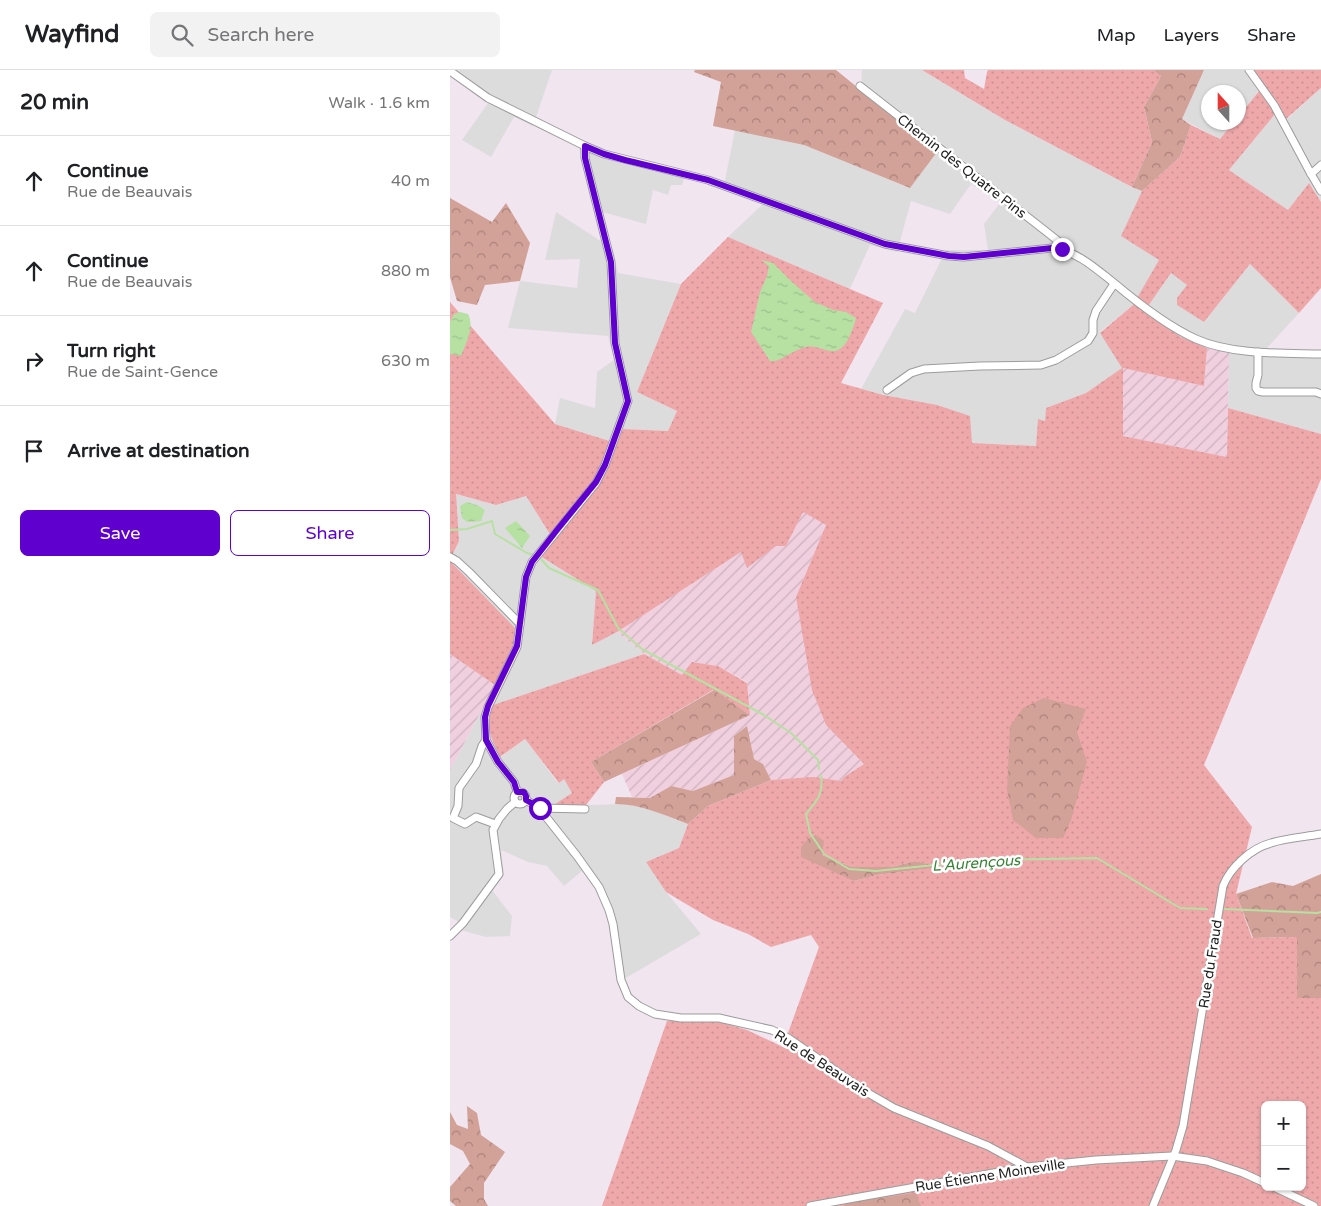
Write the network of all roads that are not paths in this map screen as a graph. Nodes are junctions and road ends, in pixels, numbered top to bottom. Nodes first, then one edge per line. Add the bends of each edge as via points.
1 (1249, 70) edge
2 (450, 71) edge
3 (860, 86) dead end
4 (585, 146) junction
5 (1321, 165) edge
6 (1311, 174) junction
7 (1321, 191) edge
8 (1062, 249) junction
9 (1114, 284) junction
10 (1258, 352) junction
11 (1321, 354) edge
12 (887, 390) dead end
13 (1321, 394) edge
14 (450, 557) edge
15 (520, 624) junction
16 (486, 740) junction
17 (517, 792) junction
18 (526, 800) junction
19 (515, 802) junction
20 (540, 808) junction
21 (586, 809) dead end
22 (495, 824) junction
23 (1321, 834) edge
24 (450, 936) edge
25 (1178, 1143) junction
26 (1172, 1156) junction
27 (1156, 1158) junction
28 (1192, 1159) junction
29 (1027, 1167) junction
30 (1167, 1170) junction
31 (1261, 1181) edge
32 (1282, 1191) edge
33 (810, 1206) edge
34 (1153, 1206) edge
35 (1314, 1206) edge

1 - 6 street via 1274,106
2 - 4 street via 488,98
3 - 8 street, Chemin des Quatre Pins via 1048,233
4 - 8 street via 625,160 708,180 885,244 964,257
4 - 15 street via 585,158 611,262 615,343 628,401 596,482 532,562 526,577
5 - 6 street
6 - 7 street
8 - 9 street via 1079,257
9 - 10 street via 1195,338
9 - 12 street via 1096,311 1088,341 1056,360 1042,365 924,369 911,373
10 - 11 street
10 - 13 street via 1258,390
14 - 15 street
15 - 16 street via 517,646 488,706
16 - 17 street via 514,782
16 - 22 street via 476,764 459,788 458,806 453,818 465,824 476,817
17 - 18 street via 522,791
17 - 19 street via 513,796
18 - 19 street via 520,804
18 - 20 street, Rue de Beauvais
19 - 22 street
20 - 21 street
20 - 29 street, Rue de Beauvais via 599,887 613,924 621,980 628,997 639,1006 655,1014 719,1018 772,1030 894,1108 988,1146
22 - 24 street via 493,830 500,874
23 - 25 street, Rue du Fraud via 1264,845 1246,857 1226,878
25 - 26 street, Rue du Fraud
25 - 28 street via 1181,1151
26 - 27 street, Rue Étienne Moineville
26 - 28 street, Rue Étienne Moineville
26 - 30 street, Rue du Fraud
27 - 29 street, Rue Étienne Moineville
27 - 30 street
28 - 31 street, Rue Étienne Moineville via 1207,1161
29 - 33 street, Rue Étienne Moineville
30 - 34 street, Rue du Fraud
32 - 35 street

